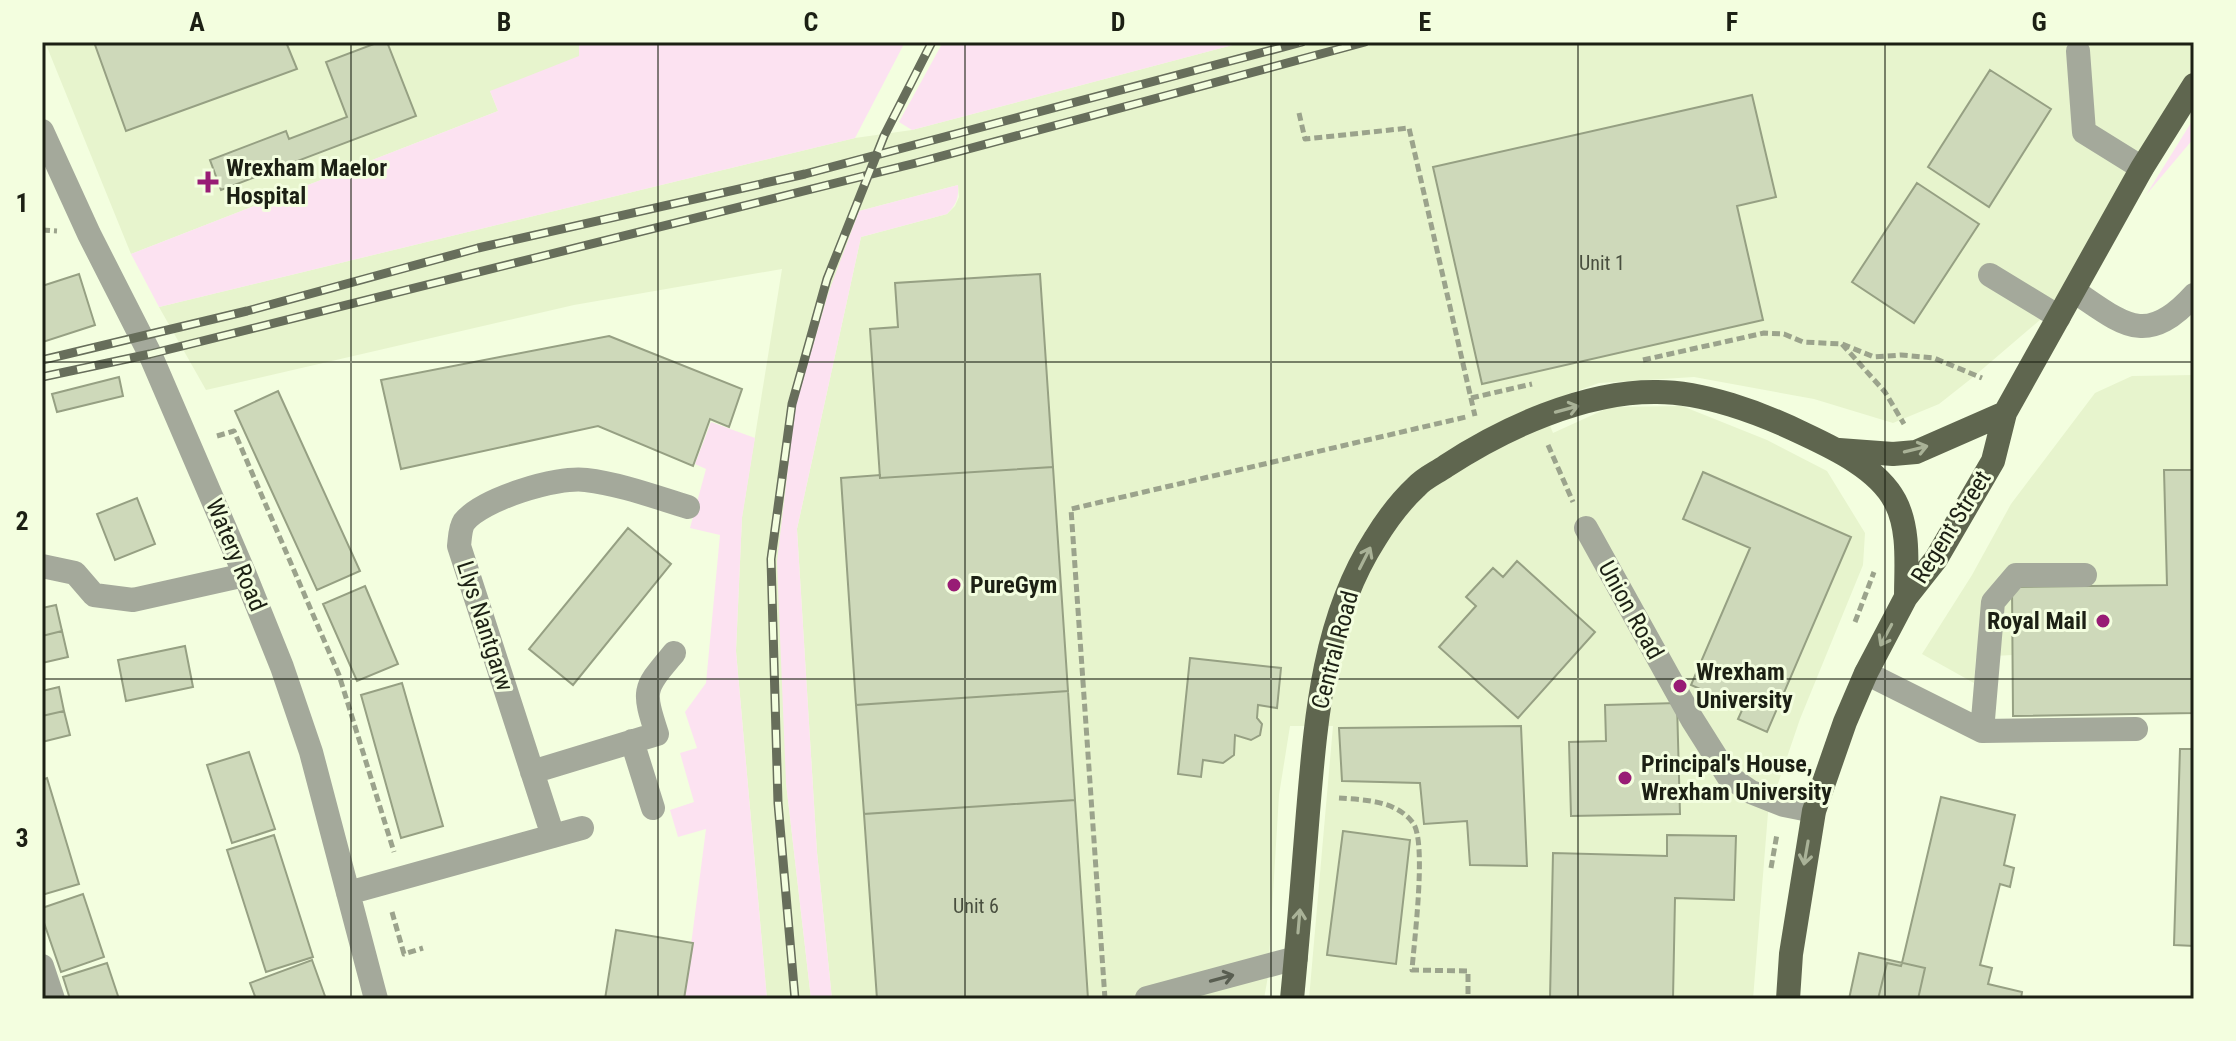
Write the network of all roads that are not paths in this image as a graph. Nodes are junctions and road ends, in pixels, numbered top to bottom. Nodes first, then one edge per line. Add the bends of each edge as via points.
1 (2078, 51) dead end
2 (2194, 85) edge
3 (42, 131) edge
4 (2142, 168) junction
5 (1990, 275) dead end
6 (2074, 291) junction
7 (2194, 295) edge
8 (2059, 317) junction
9 (2005, 413) junction
10 (1839, 450) junction
11 (688, 507) dead end
12 (1586, 528) road end
13 (42, 566) edge
14 (245, 575) junction
15 (2085, 575) dead end
16 (1906, 597) junction
17 (674, 653) dead end
18 (1866, 673) junction
19 (2136, 729) dead end
20 (1982, 731) junction
21 (632, 741) junction
22 (532, 772) junction
23 (653, 808) dead end
24 (1814, 811) junction
25 (582, 828) dead end
26 (553, 836) junction
27 (348, 893) junction
28 (1296, 958) junction
29 (42, 966) edge
30 (1147, 998) edge
31 (53, 999) edge
32 (376, 999) edge
33 (1292, 999) edge
34 (1788, 999) edge

1 - 4 street via 2084,132
2 - 4 main road, Regent Street
3 - 14 street, Watery Road via 150,354
4 - 6 main road, Regent Street
5 - 8 street
6 - 7 street via 2127,325 2146,327 2180,310
6 - 8 main road, Regent Street
8 - 9 main road, Regent Street
10 -> 9 main road, Central Road via 1916,452
9 - 16 main road, Regent Street via 1993,461 1936,559
10 - 16 main road, Central Road via 1883,484 1901,515
28 -> 10 main road, Central Road via 1325,672 1345,596 1375,538 1417,485 1483,442 1549,414 1608,397 1655,391 1712,400 1779,421
11 - 22 street, Llys Nantgarw via 582,479 514,495 475,511 462,525 459,546
12 - 24 street, Union Road via 1728,776 1773,801
13 - 14 street via 75,573 94,595 133,600
14 - 27 street, Watery Road via 311,752
15 - 20 street via 2016,575 1993,602
16 -> 18 main road, Regent Street
17 - 21 street via 647,690 657,734
18 - 20 street
18 - 24 main road, Regent Street
19 - 20 street
21 - 22 street
21 - 23 street
22 - 26 street, Llys Nantgarw
24 -> 34 main road, Regent Street
25 - 26 street
26 - 27 street
27 - 32 street, Watery Road
30 -> 28 street
28 - 33 main road, Central Road
29 - 31 street

